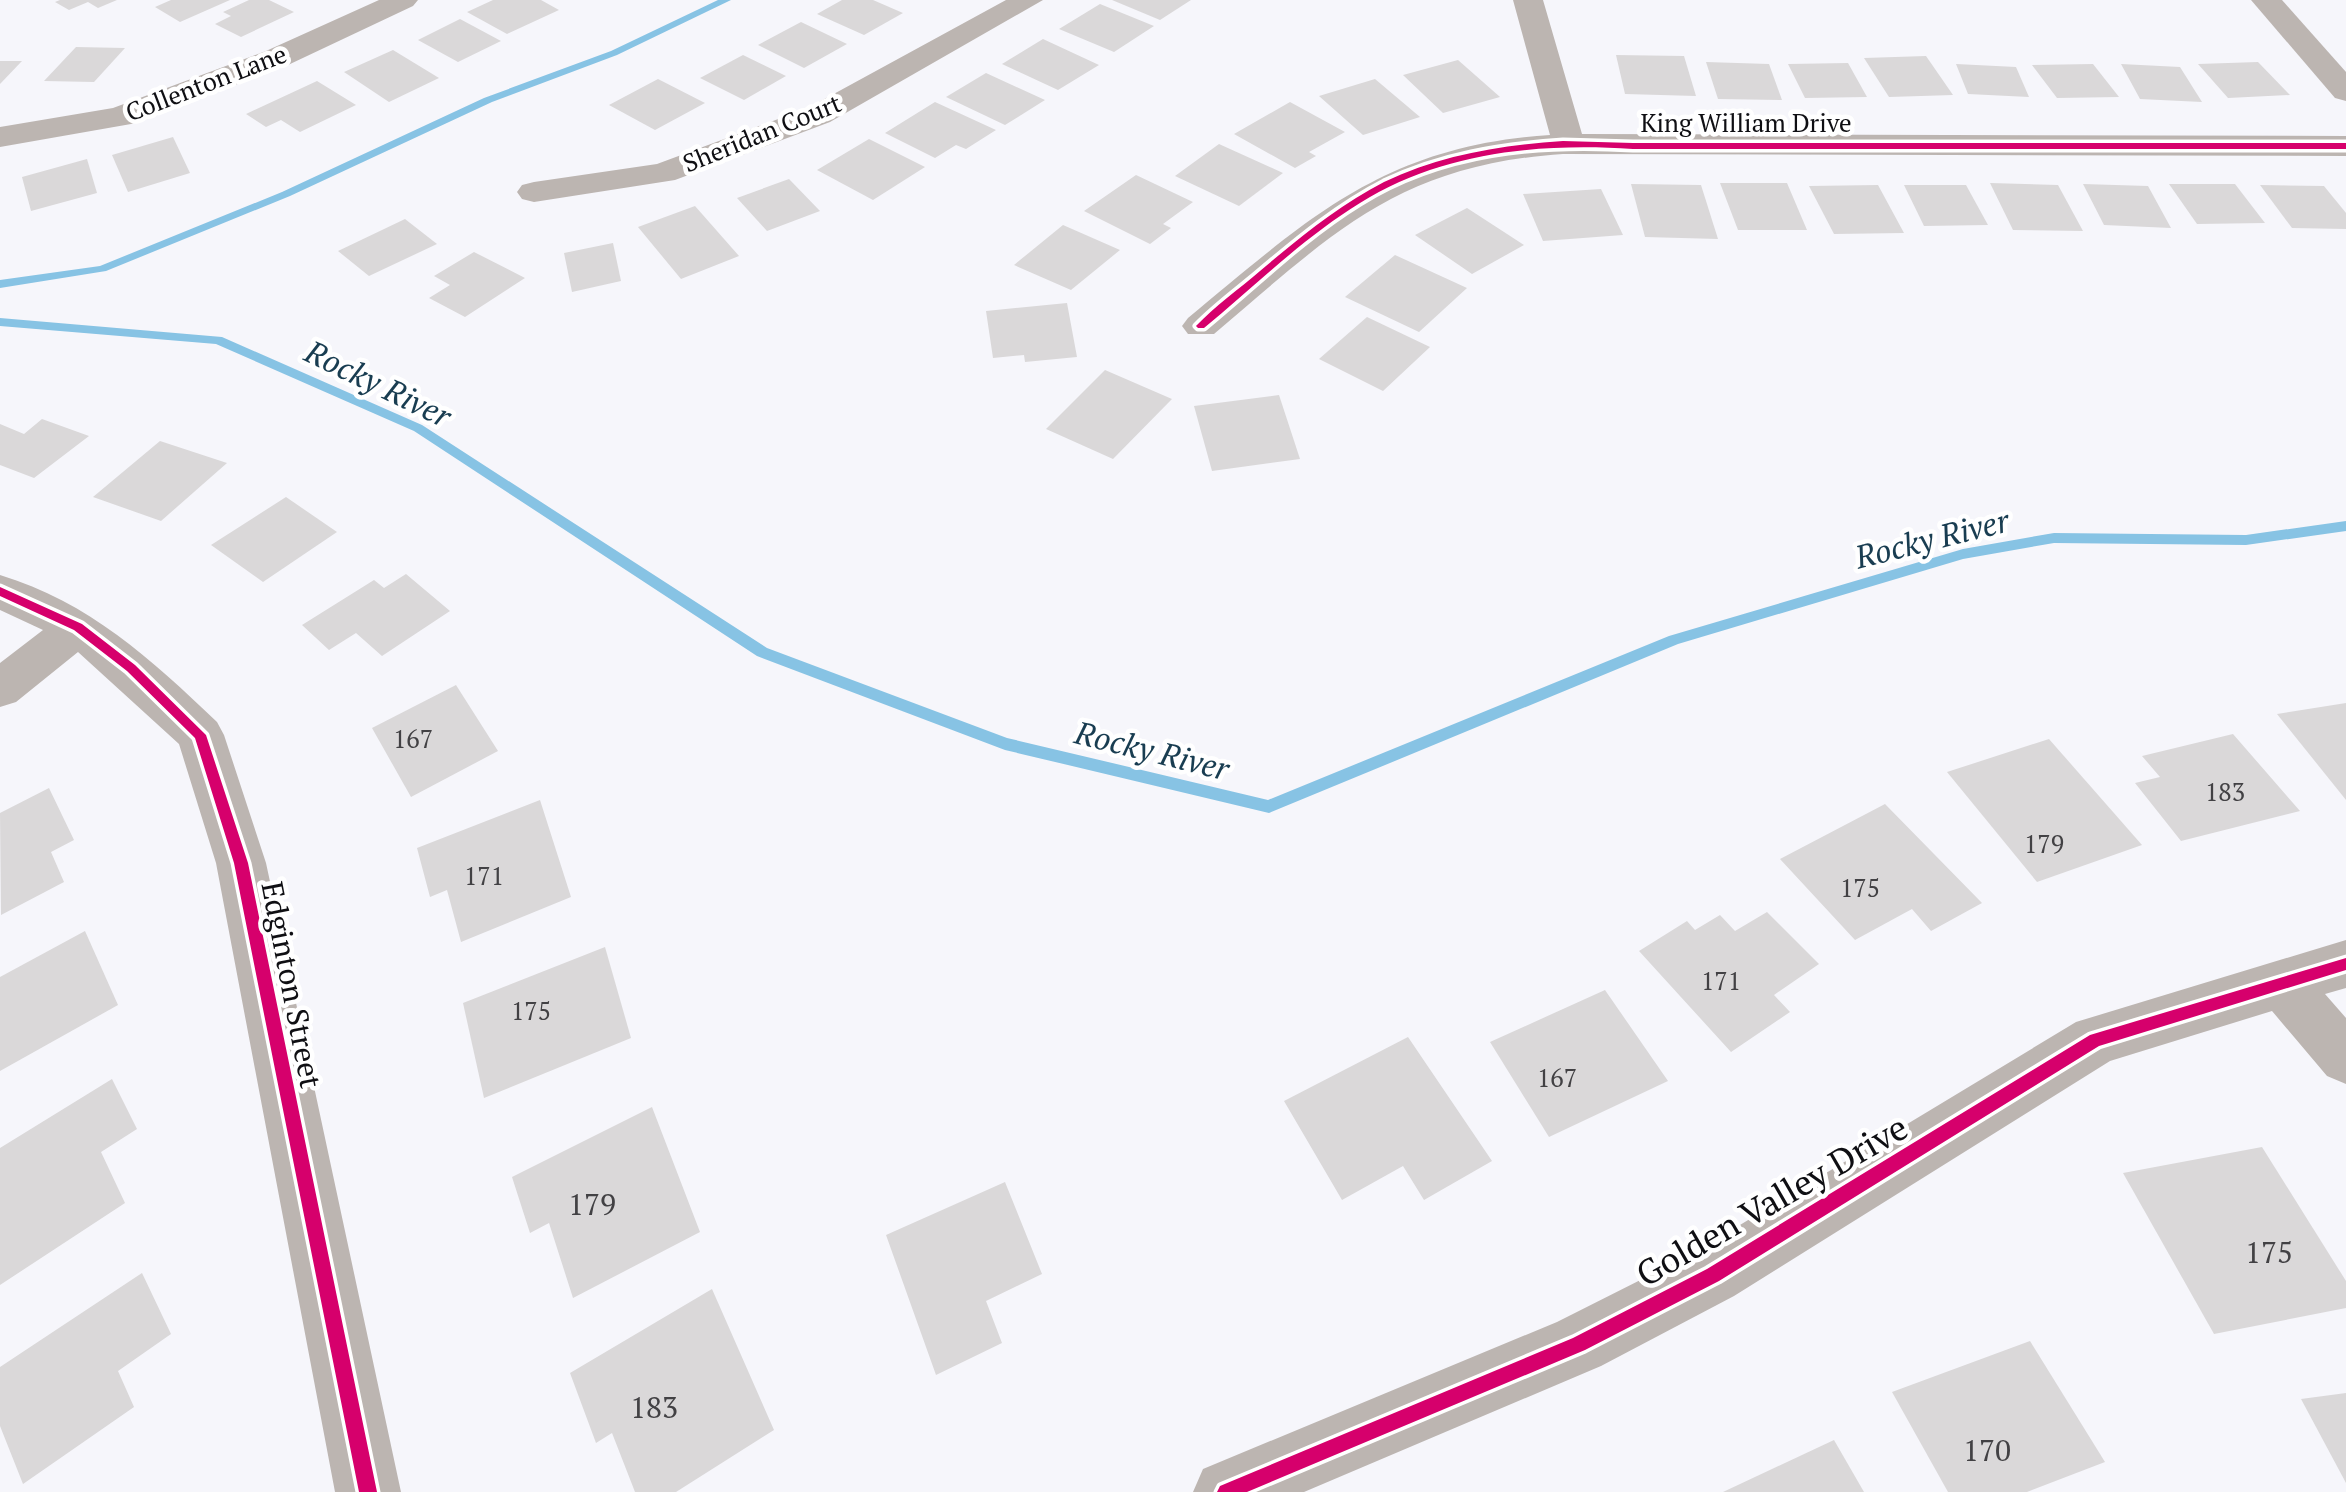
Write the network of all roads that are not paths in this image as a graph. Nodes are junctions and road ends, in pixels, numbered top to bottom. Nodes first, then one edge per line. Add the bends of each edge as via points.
1 (1028, 0) edge
2 (1528, 0) edge
3 (2266, 0) edge
4 (382, 3) edge
5 (2346, 90) edge
6 (0, 137) edge
7 (1568, 140) junction
8 (2346, 146) edge
9 (534, 192) dead end
10 (1200, 326) dead end
11 (0, 591) edge
12 (78, 626) junction
13 (0, 689) edge
14 (2346, 964) edge
15 (2281, 982) junction
16 (2346, 1058) edge
17 (368, 1492) edge
18 (1226, 1492) edge

1 - 9 street, Sheridan Court via 819,115 663,173
2 - 7 street
3 - 5 street
4 - 6 street, Collenton Lane via 277,58 120,116
7 - 8 street, King William Drive via 1632,146
7 - 10 street, King William Drive via 1458,160 1360,198
11 - 12 street, Edginton Street
12 - 13 street
12 - 17 street, Edginton Street via 200,734 241,863
14 - 15 street, Golden Valley Drive
15 - 16 street
15 - 18 street, Golden Valley Drive via 2095,1040 1713,1276 1579,1344

